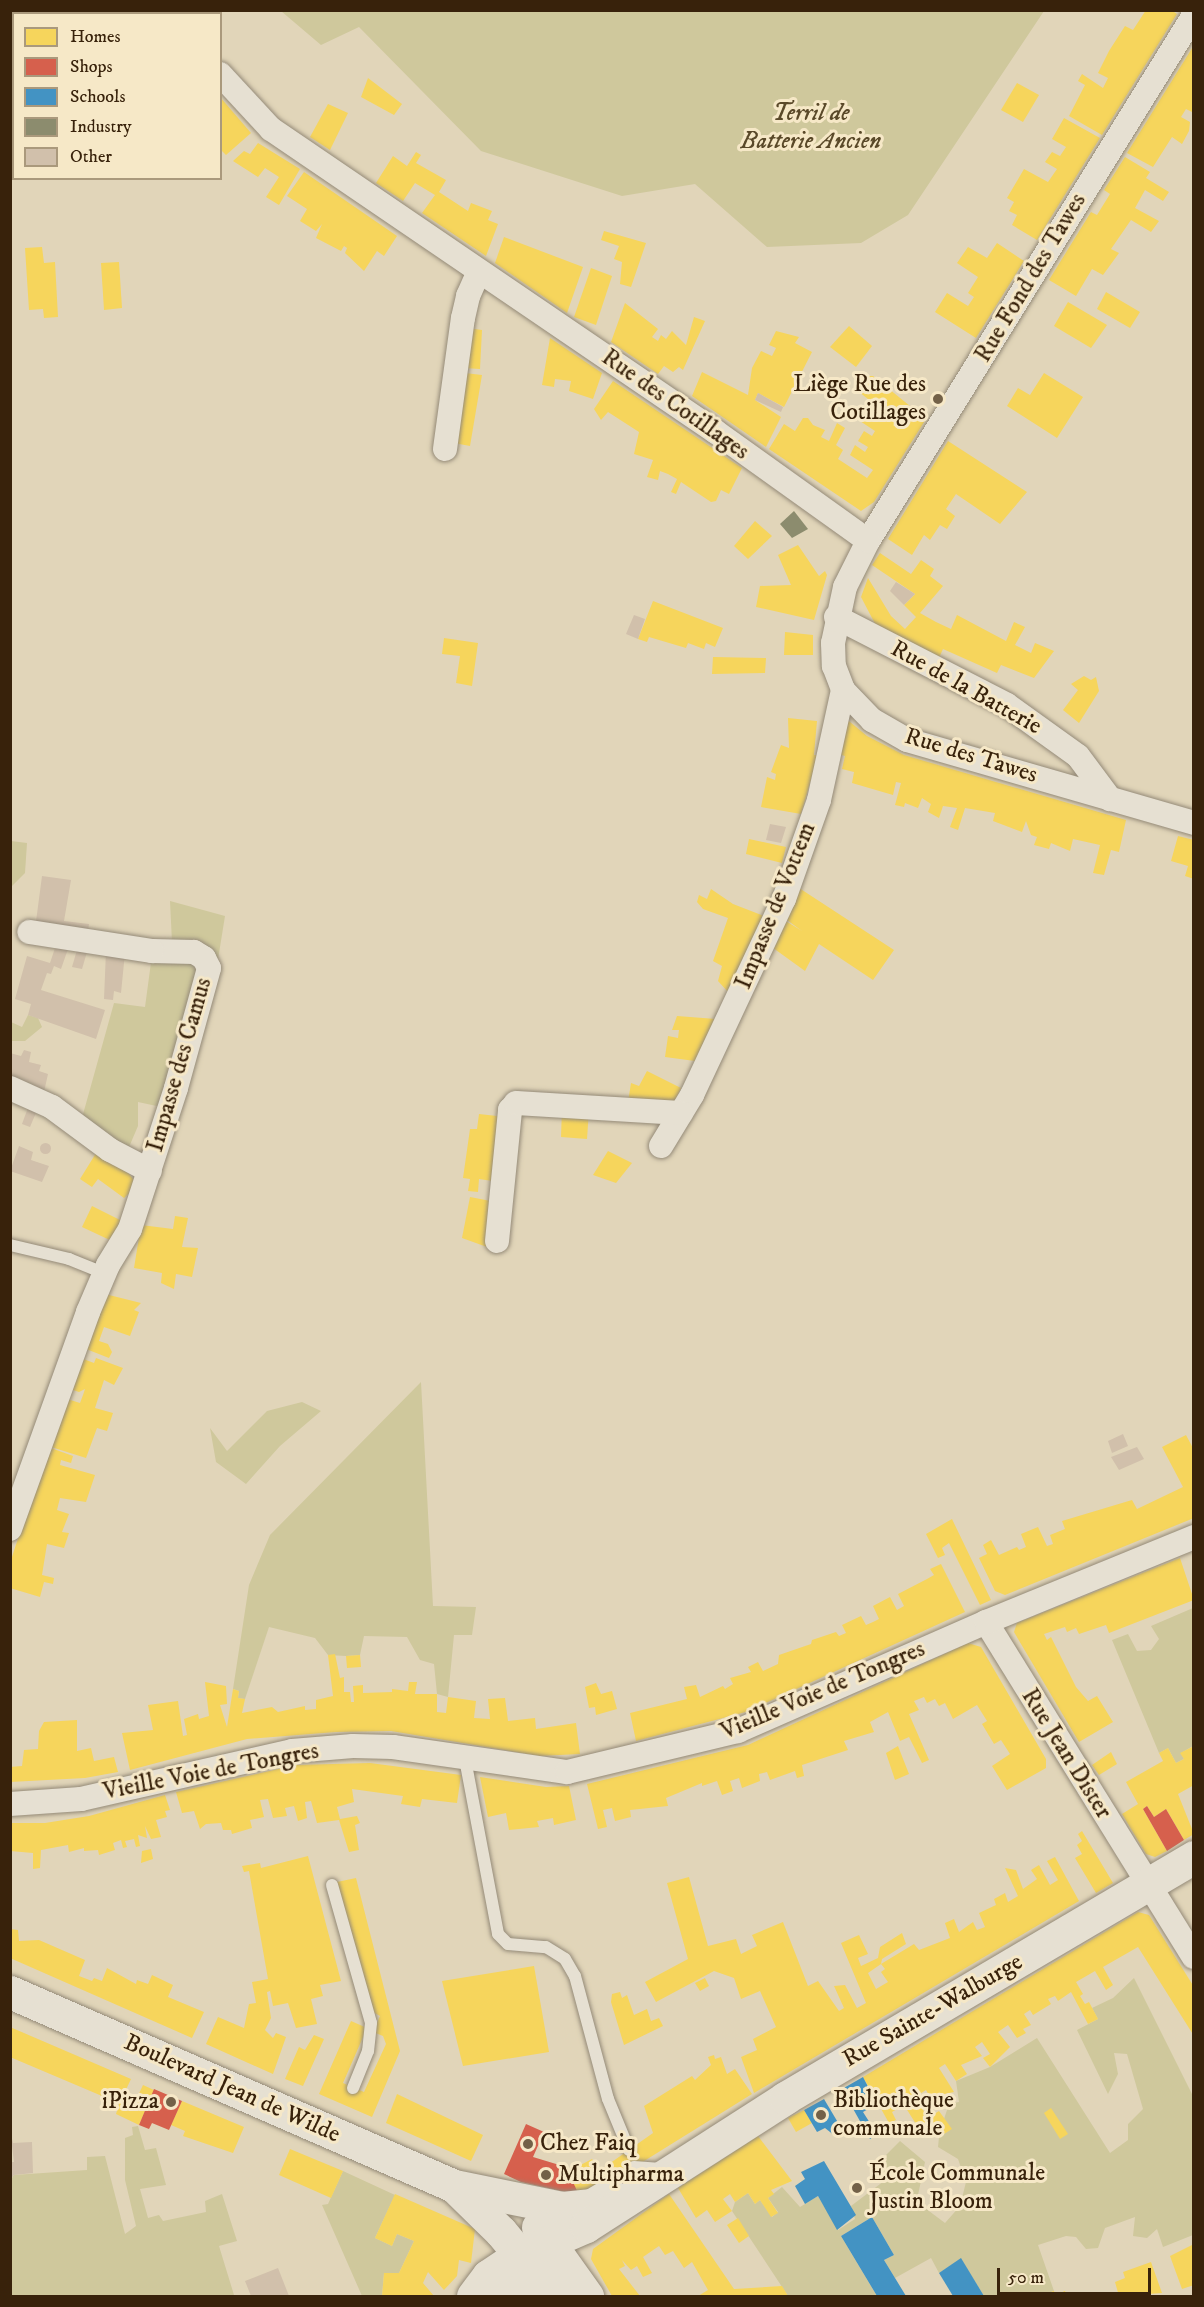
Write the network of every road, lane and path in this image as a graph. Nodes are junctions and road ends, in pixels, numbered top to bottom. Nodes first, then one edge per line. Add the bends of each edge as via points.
1 (1194, 15) edge
2 (222, 76) edge
3 (479, 271) junction
4 (445, 449) dead end
5 (868, 541) junction
6 (836, 617) junction
7 (843, 690) junction
8 (1110, 800) junction
9 (1194, 823) edge
10 (29, 932) dead end
11 (10, 1088) edge
12 (681, 1113) junction
13 (661, 1146) dead end
14 (150, 1171) junction
15 (497, 1241) dead end
16 (10, 1245) edge
17 (104, 1273) junction
18 (10, 1529) edge
19 (1194, 1537) edge
20 (986, 1622) junction
21 (465, 1758) junction
22 (10, 1804) edge
23 (1194, 1857) edge
24 (1149, 1884) junction
25 (332, 1886) dead end
26 (1194, 1957) edge
27 (10, 1992) edge
28 (353, 2088) dead end
29 (629, 2150) dead end
30 (634, 2167) dead end
31 (669, 2170) junction
32 (454, 2186) junction
33 (495, 2195) junction
34 (552, 2244) junction
35 (537, 2277) edge
36 (473, 2296) edge
37 (510, 2296) edge
38 (587, 2296) edge

1 - 5 street, Rue Fond des Tawes
2 - 3 street, Rue des Cotillages via 271,129
3 - 4 street via 468,296
3 - 5 street, Rue des Cotillages
5 - 6 street, Rue des Tawes
6 - 7 street, Rue des Tawes via 834,666
6 - 8 street, Rue de la Batterie via 1007,705 1078,756
7 - 8 street, Rue des Tawes via 872,720 907,741
7 - 12 street, Impasse de Vottem via 819,800 783,899
8 - 9 street, Rue des Tawes
10 - 14 street, Impasse des Camus via 152,951 194,952 204,958 209,968
11 - 14 street, Impasse des Camus via 52,1107 110,1150
12 - 13 street, Impasse de Vottem
12 - 15 street via 516,1103 510,1110
14 - 17 street, Impasse des Camus via 130,1229
16 - 17 lane via 69,1259
17 - 18 street, Impasse des Camus
19 - 20 street, Vieille Voie de Tongres
20 - 21 street, Vieille Voie de Tongres via 738,1731 686,1745 567,1772
20 - 24 street, Rue Jean Dister
21 - 22 street, Vieille Voie de Tongres via 393,1747 292,1751 81,1799
21 - 29 lane via 498,1934 508,1944 546,1947 565,1959 574,1976 608,2099
23 - 24 street, Rue Sainte-Walburge
24 - 26 street, Rue Jean Dister
24 - 31 street, Rue Sainte-Walburge
25 - 28 lane via 371,2023 368,2051
27 - 32 street, Boulevard Jean de Wilde
30 - 31 lane
31 - 33 street via 647,2171 592,2205 576,2209
31 - 34 street, Rue Sainte-Walburge
32 - 33 street, Boulevard Jean de Wilde
32 - 35 street, Boulevard Jean de Wilde
33 - 34 street, Boulevard Jean de Wilde via 536,2225
34 - 35 street
34 - 38 street, Boulevard Jean de Wilde
35 - 36 street via 488,2276
35 - 37 street

